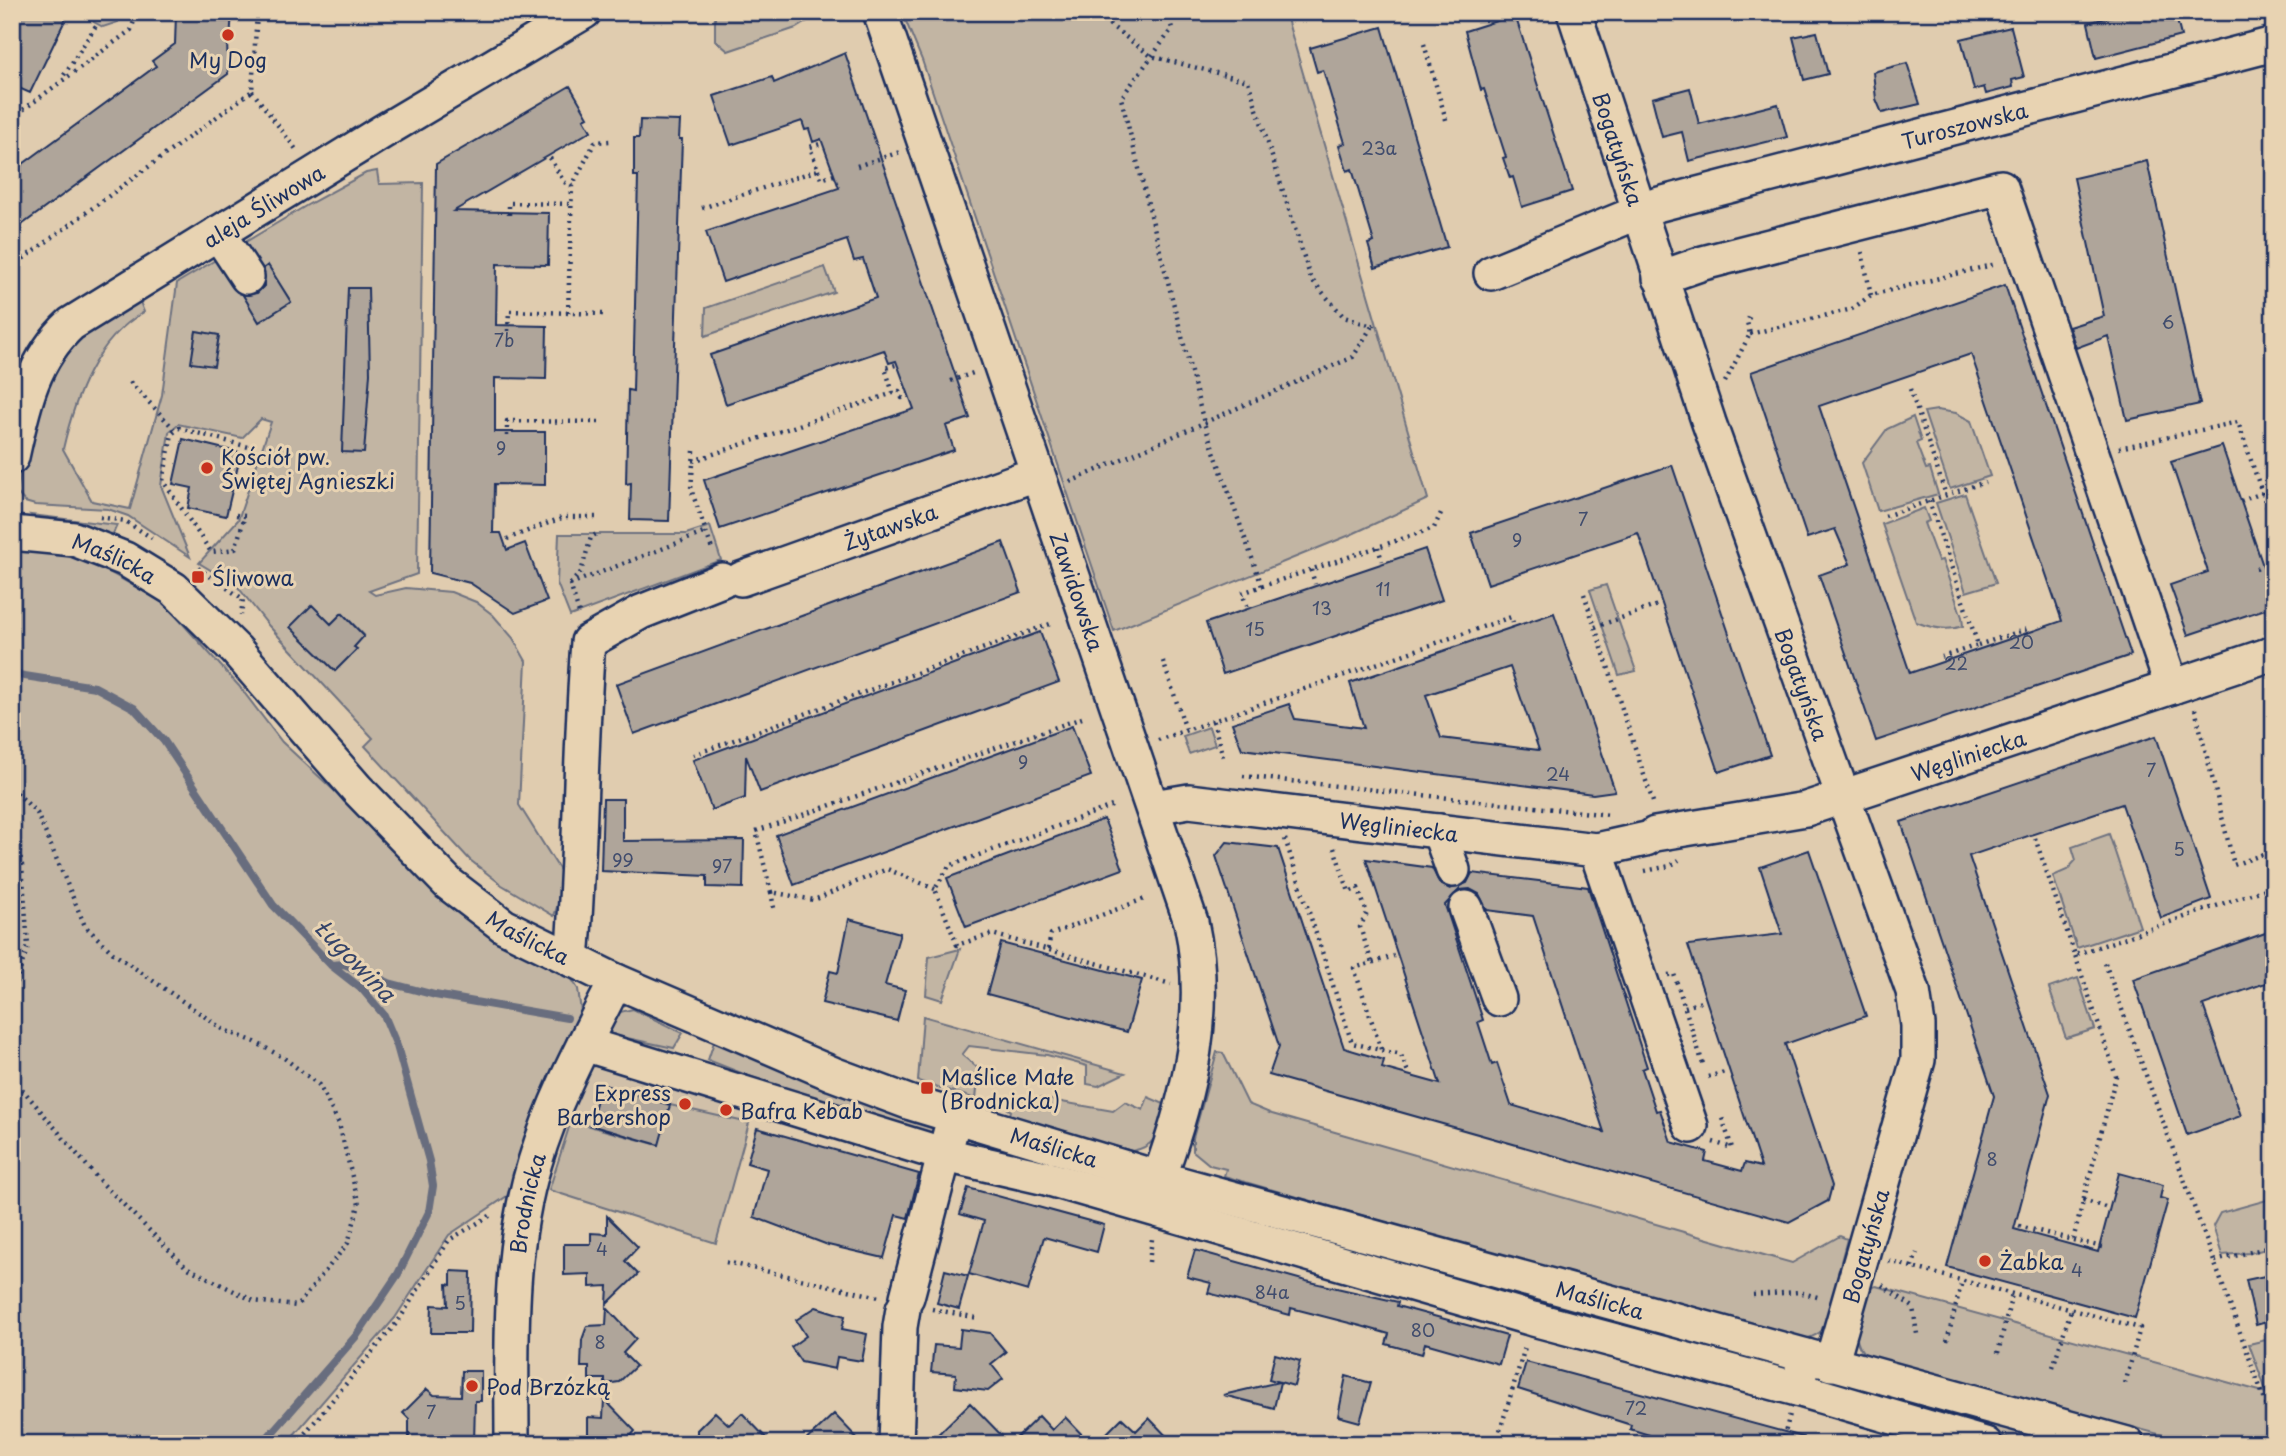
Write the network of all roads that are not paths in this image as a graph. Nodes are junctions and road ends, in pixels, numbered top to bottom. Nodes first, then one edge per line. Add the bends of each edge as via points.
1 (584, 12) edge
2 (880, 12) edge
3 (1574, 12) edge
4 (2274, 44) edge
5 (1648, 209) junction
6 (218, 233) junction
7 (1491, 273) dead end
8 (247, 277) dead end
9 (1660, 278) junction
10 (12, 457) edge
11 (1040, 484) junction
12 (12, 533) edge
13 (2274, 653) edge
14 (2183, 693) junction
15 (1844, 797) junction
16 (1153, 807) junction
17 (1439, 831) junction
18 (1596, 850) junction
19 (1453, 870) dead end
20 (1466, 908) dead end
21 (572, 960) junction
22 (616, 981) junction
23 (1499, 999) dead end
24 (584, 1045) junction
25 (955, 1116) junction
26 (1706, 1127) road end
27 (945, 1155) junction
28 (1159, 1178) junction
29 (1370, 1235) junction
30 (1362, 1267) junction
31 (1818, 1360) junction
32 (1797, 1389) junction
33 (512, 1444) edge
34 (896, 1444) edge
35 (1985, 1444) edge
36 (2127, 1444) edge

1 - 6 street, aleja Śliwowa
2 - 11 street, Zawidowska
3 - 5 street, Bogatyńska
4 - 5 street, Turoszowska
5 - 7 street, Turoszowska
5 - 9 street, Bogatyńska
6 - 8 street
6 - 10 street, aleja Śliwowa via 84,314 59,335 29,386
9 - 14 street via 2001,187 2093,455
9 - 15 street, Bogatyńska
11 - 16 street, Zawidowska
11 - 21 street, Żytawska via 727,574 640,612 588,642
12 - 21 street, Maślicka via 74,539 125,559 174,589 236,650 366,799 449,884 504,926
13 - 14 street, Węgliniecka
14 - 15 street, Węgliniecka
15 - 18 street, Węgliniecka via 1806,809 1652,826
15 - 31 street, Bogatyńska via 1913,991 1918,1060
16 - 17 street, Węgliniecka via 1189,800
16 - 28 street, Zawidowska via 1191,922 1200,1008 1195,1058
17 - 18 street, Węgliniecka
17 - 19 street
18 - 26 street via 1640,979
20 - 23 street
21 - 22 street, Maślicka
22 - 24 street, Brodnicka
22 - 25 street, Maślicka via 833,1074
24 - 27 street
24 - 33 street, Brodnicka via 545,1129 525,1206 512,1307
25 - 27 street
25 - 28 street, Maślicka
27 - 30 street via 1046,1178
27 - 34 street via 900,1327
28 - 29 street, Maślicka
29 - 30 street
29 - 31 street, Maślicka
30 - 32 street via 1533,1319
31 - 32 street, Bogatyńska
31 - 36 street, Maślicka
32 - 35 street

